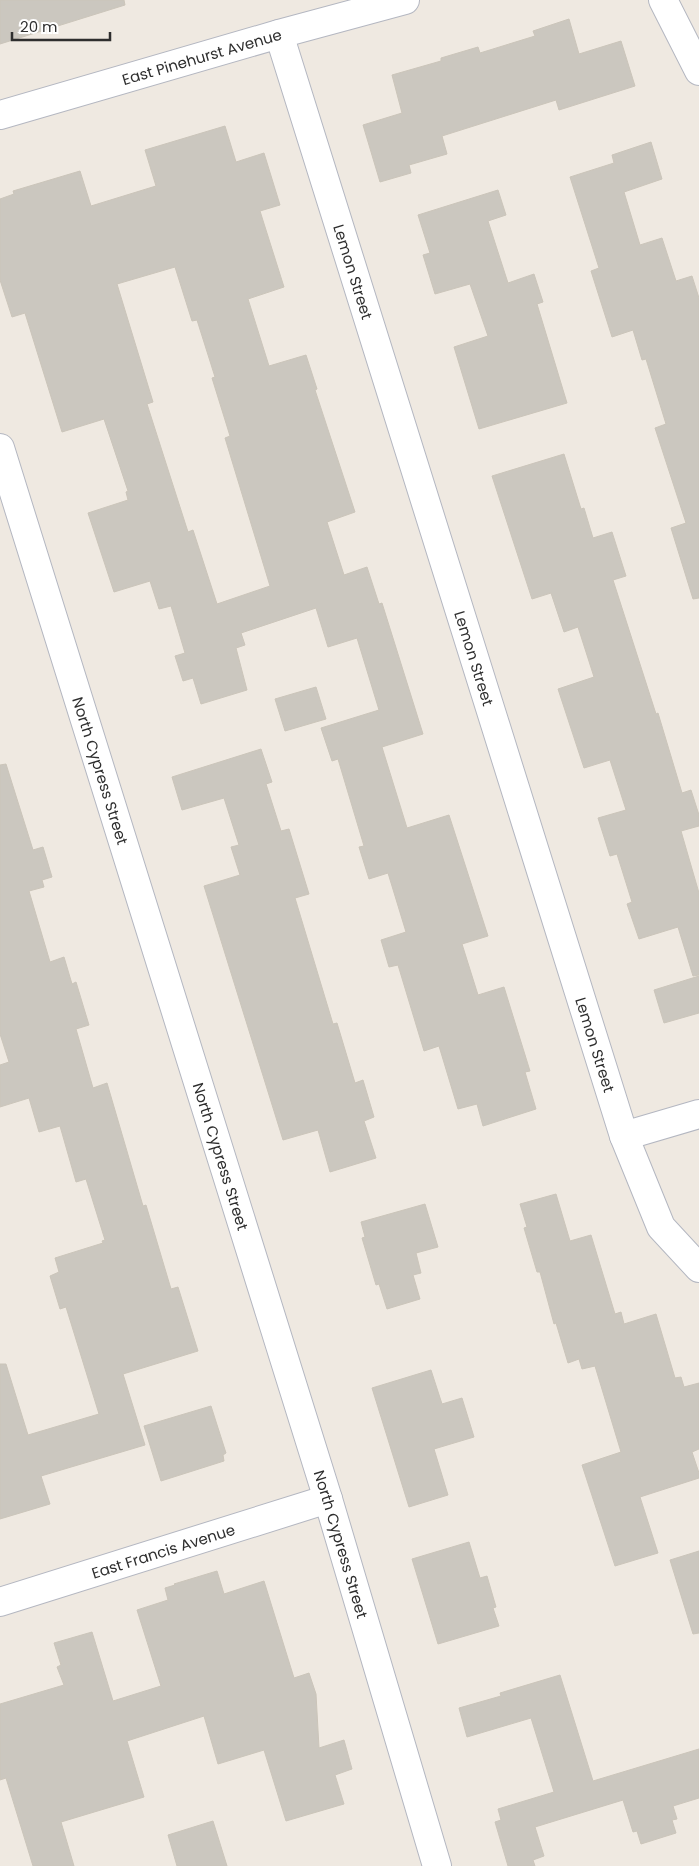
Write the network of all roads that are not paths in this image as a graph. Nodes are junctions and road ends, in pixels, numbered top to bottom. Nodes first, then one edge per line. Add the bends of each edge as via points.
1 (405, 0) edge
2 (663, 0) edge
3 (280, 34) junction
4 (699, 71) edge
5 (0, 115) edge
6 (0, 448) edge
7 (699, 1114) edge
8 (624, 1136) junction
9 (699, 1268) edge
10 (328, 1499) junction
11 (0, 1602) edge
12 (437, 1866) edge

1 - 3 street, East Pinehurst Avenue
2 - 4 street
3 - 5 street, East Pinehurst Avenue
3 - 8 street, Lemon Street
6 - 10 street, North Cypress Street
7 - 8 street
8 - 9 street, Lemon Street via 661,1227
10 - 11 street, East Francis Avenue
10 - 12 street, North Cypress Street

